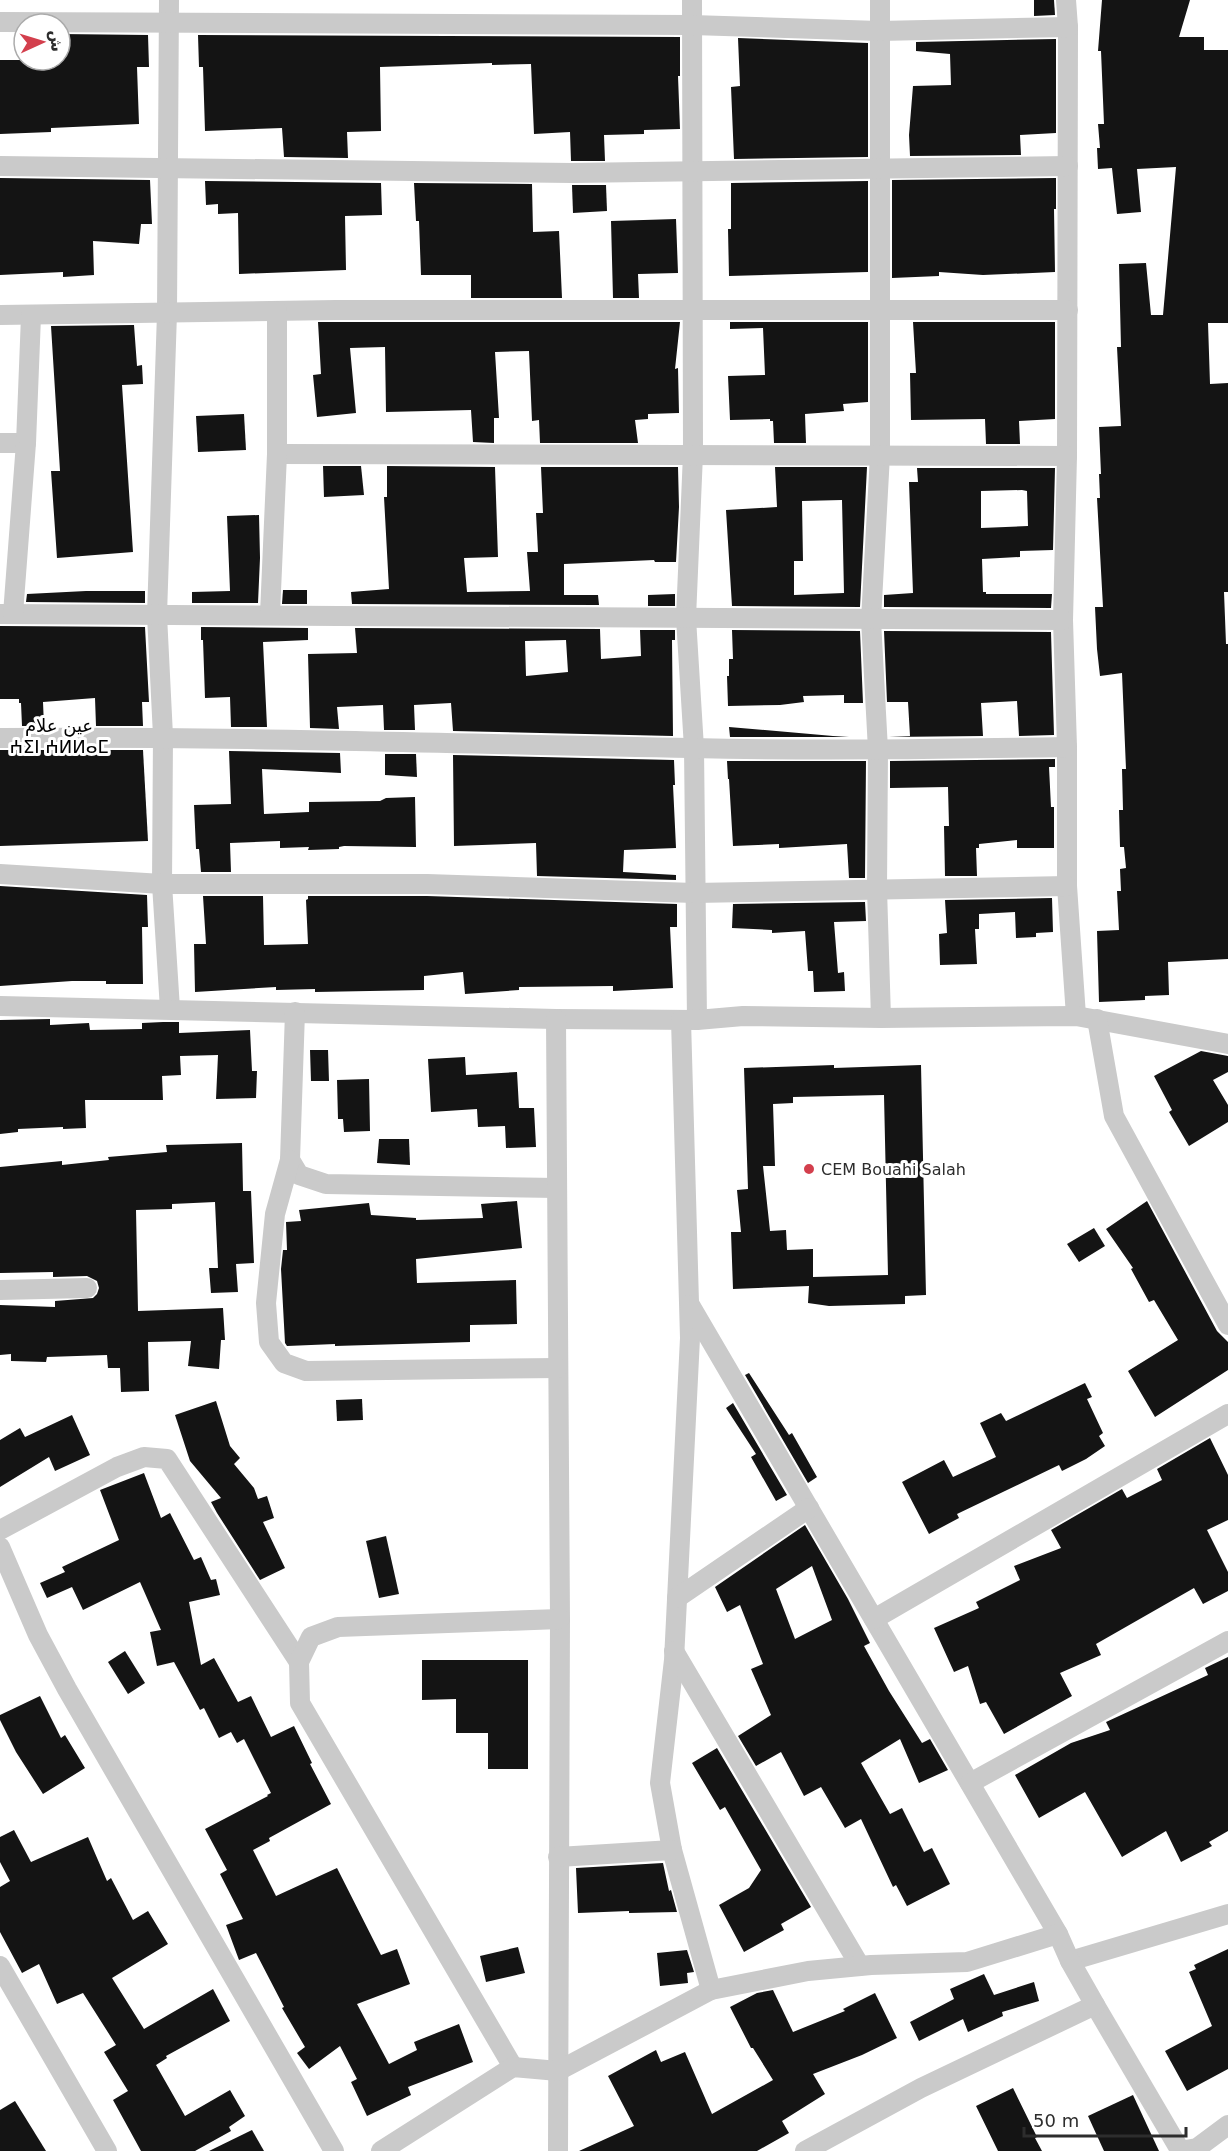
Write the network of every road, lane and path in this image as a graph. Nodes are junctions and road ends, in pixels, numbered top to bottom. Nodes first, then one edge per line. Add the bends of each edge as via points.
1 (169, 0) edge
2 (692, 0) edge
3 (880, 0) edge
4 (1066, 0) edge
5 (0, 22) edge
6 (169, 24) junction
7 (692, 26) junction
8 (1068, 27) junction
9 (879, 31) junction
10 (1068, 165) junction
11 (0, 166) edge
12 (168, 167) junction
13 (881, 169) junction
14 (692, 171) junction
15 (693, 310) junction
16 (880, 310) junction
17 (1068, 310) junction
18 (277, 311) junction
19 (166, 313) junction
20 (0, 315) edge
21 (31, 315) junction
22 (0, 443) edge
23 (26, 443) junction
24 (277, 454) junction
25 (693, 454) junction
26 (880, 455) junction
27 (1067, 456) junction
28 (6, 614) edge
29 (270, 614) junction
30 (157, 615) junction
31 (686, 618) junction
32 (871, 620) junction
33 (1063, 620) junction
34 (163, 736) junction
35 (0, 738) edge
36 (1067, 747) junction
37 (694, 748) junction
38 (878, 750) junction
39 (0, 874) edge
40 (162, 884) junction
41 (1067, 886) junction
42 (877, 889) junction
43 (694, 893) junction
44 (0, 1006) edge
45 (170, 1009) junction
46 (295, 1012) junction
47 (1076, 1016) junction
48 (881, 1018) junction
49 (556, 1019) junction
50 (1097, 1019) junction
51 (689, 1020) junction
52 (1228, 1044) edge
53 (290, 1160) junction
54 (557, 1188) junction
55 (87, 1288) dead end
56 (0, 1290) edge
57 (689, 1303) junction
58 (1228, 1325) edge
59 (558, 1368) junction
60 (1228, 1413) edge
61 (809, 1508) junction
62 (0, 1530) edge
63 (0, 1547) edge
64 (677, 1598) junction
65 (560, 1619) junction
66 (874, 1619) junction
67 (1228, 1641) edge
68 (674, 1651) junction
69 (298, 1662) junction
70 (970, 1783) junction
71 (672, 1850) junction
72 (558, 1857) junction
73 (1228, 1914) edge
74 (1058, 1934) junction
75 (1070, 1961) junction
76 (0, 1966) edge
77 (860, 1966) junction
78 (711, 1990) junction
79 (1095, 2005) junction
80 (513, 2067) junction
81 (558, 2071) junction
82 (1228, 2125) edge
83 (1189, 2150) edge
84 (107, 2151) edge
85 (334, 2151) edge
86 (381, 2151) edge
87 (558, 2151) edge
88 (805, 2151) edge

1 - 6 street
2 - 7 street
3 - 9 street
4 - 8 street
5 - 6 street
6 - 7 street
6 - 12 street
7 - 9 street
7 - 14 street
8 - 9 street
8 - 10 street
9 - 13 street
10 - 13 street
10 - 17 street
11 - 12 street
12 - 14 street
12 - 19 street
13 - 14 street
13 - 16 street
14 - 15 street
15 - 16 street
15 - 18 street
15 - 25 street
16 - 17 street
16 - 26 street
17 - 27 street
18 - 19 street
18 - 24 street
19 - 21 street
19 - 30 street
20 - 21 street
21 - 23 street
22 - 23 street
23 - 28 street
24 - 25 street
24 - 29 street
25 - 26 street
25 - 31 street
26 - 27 street
26 - 32 street
27 - 33 street
28 - 30 street
29 - 30 street
29 - 31 street
30 - 34 street
31 - 32 street
31 - 37 street
32 - 33 street
32 - 38 street
33 - 36 street
34 - 35 street
34 - 37 street
34 - 40 street
36 - 38 street
36 - 41 street
37 - 38 street
37 - 43 street
38 - 42 street
39 - 40 street
40 - 43 street via 427,884
40 - 45 street
41 - 42 street
41 - 47 street
42 - 43 street
42 - 48 street
43 - 51 street
44 - 45 street
45 - 46 street
46 - 49 street
46 - 53 street
47 - 48 street
47 - 50 street
48 - 51 street via 743,1016
49 - 51 street
49 - 54 street
50 - 52 street
50 - 58 street via 1114,1116
51 - 57 street
53 - 54 street via 299,1175 326,1184
53 - 59 street via 275,1214 266,1304 268,1342 284,1363 306,1371
54 - 59 street
55 - 56 street
57 - 61 street
57 - 64 street
59 - 65 street
60 - 66 street
61 - 64 street
61 - 66 street
62 - 69 street via 117,1467 144,1457 168,1459
63 - 85 street via 38,1635 67,1689
64 - 68 street
65 - 69 street via 338,1627 311,1636
65 - 72 street
66 - 70 street
67 - 70 street
68 - 71 street via 660,1783
68 - 77 street
69 - 80 street via 300,1703
70 - 74 street
71 - 72 street
71 - 78 street
72 - 81 street
73 - 75 street
74 - 75 street
74 - 77 street via 967,1962
75 - 79 street
76 - 84 street
77 - 78 street via 808,1971
78 - 81 street
79 - 83 street
79 - 88 street via 921,2088
80 - 81 street
80 - 86 street
81 - 87 street
82 - 83 street

